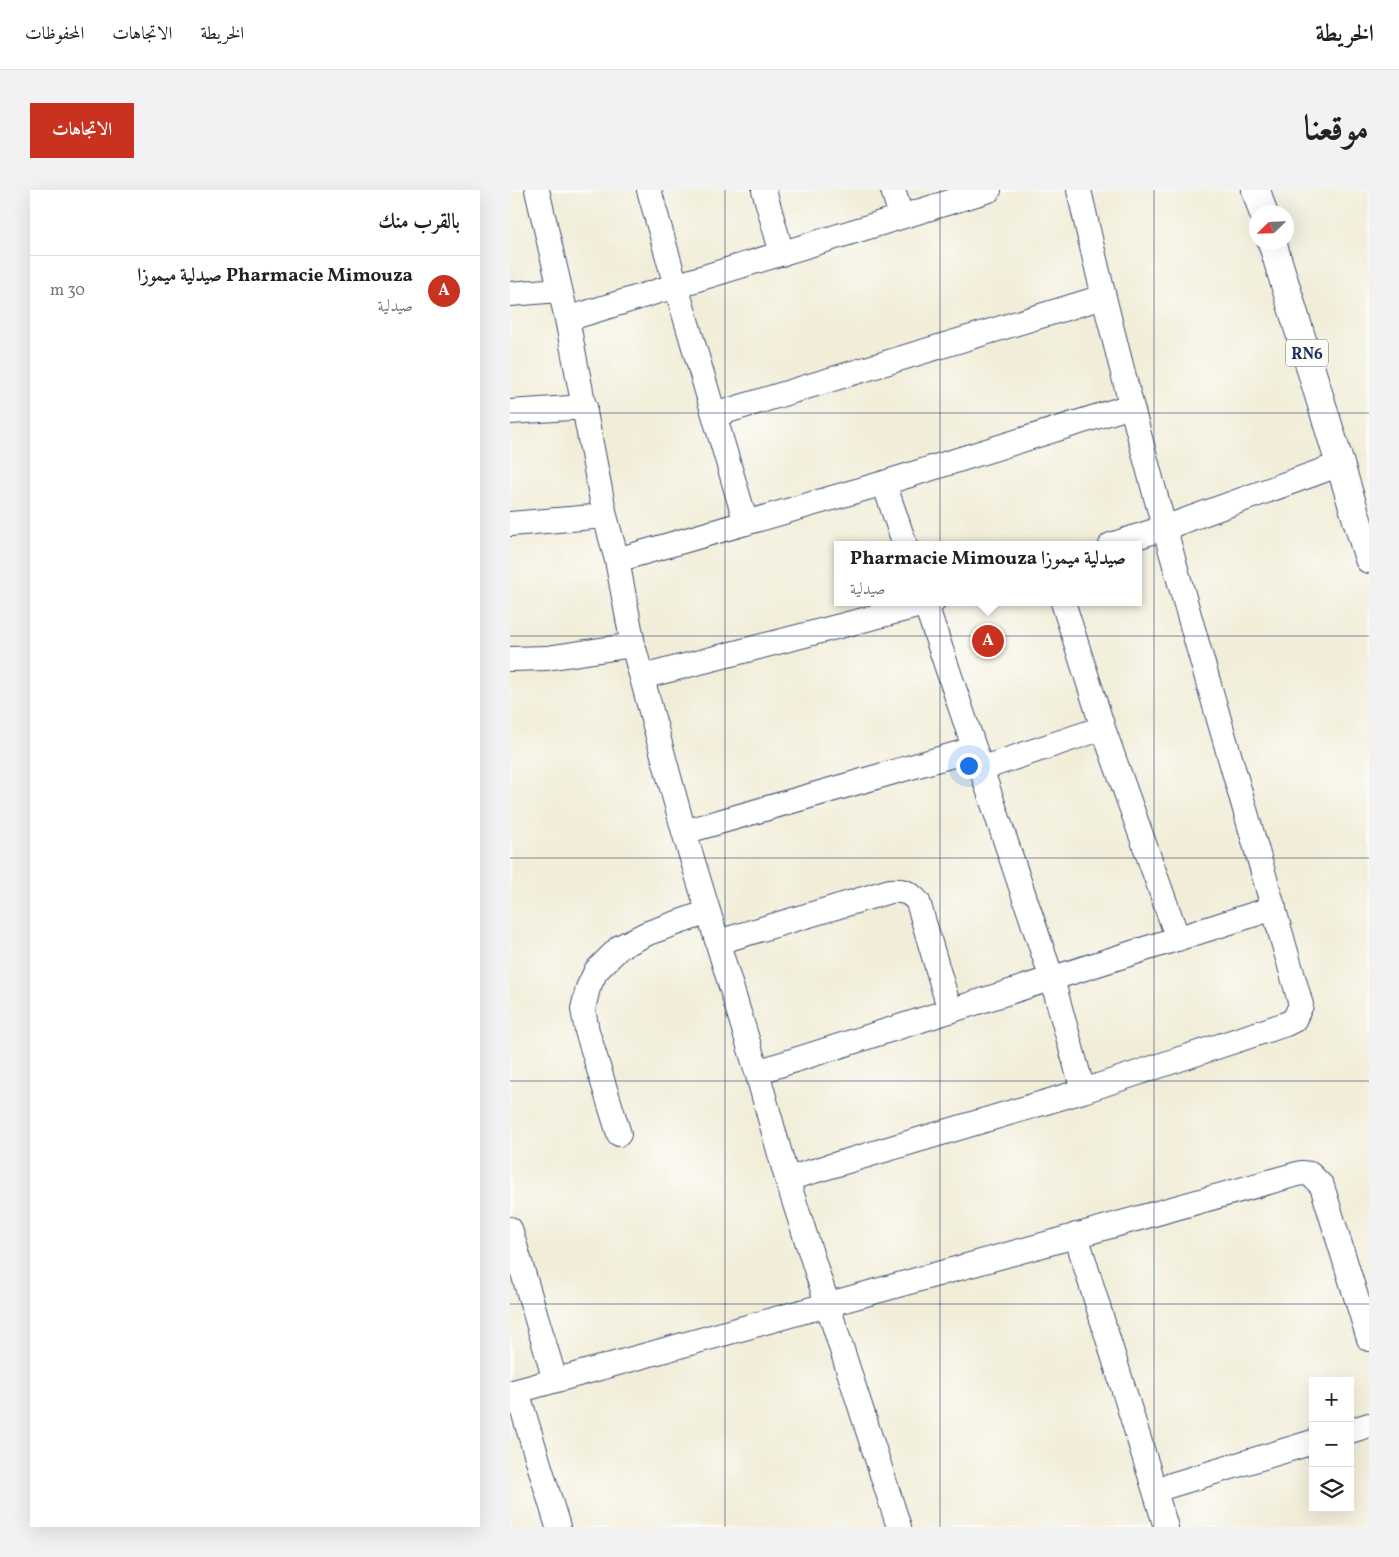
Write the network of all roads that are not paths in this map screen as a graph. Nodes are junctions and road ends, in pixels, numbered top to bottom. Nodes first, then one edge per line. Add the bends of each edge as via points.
1 (537, 190) edge
2 (649, 190) edge
3 (764, 190) edge
4 (893, 190) edge
5 (988, 190) edge
6 (1079, 190) edge
7 (1256, 190) edge
8 (1261, 205) edge
9 (901, 216) junction
10 (1274, 250) edge
11 (782, 254) junction
12 (676, 286) junction
13 (559, 290) junction
14 (510, 294) edge
15 (1103, 297) junction
16 (567, 319) junction
17 (1131, 406) junction
18 (586, 407) junction
19 (510, 412) edge
20 (714, 415) junction
21 (1341, 464) junction
22 (884, 483) junction
23 (605, 516) junction
24 (746, 523) junction
25 (510, 524) edge
26 (1164, 528) junction
27 (905, 541) edge
28 (1123, 541) edge
29 (1369, 559) edge
30 (617, 560) junction
31 (916, 606) edge
32 (929, 606) edge
33 (1064, 606) edge
34 (633, 644) junction
35 (510, 659) edge
36 (642, 677) junction
37 (1103, 728) junction
38 (977, 759) junction
39 (684, 832) junction
40 (1274, 908) junction
41 (708, 912) junction
42 (1178, 939) junction
43 (718, 942) junction
44 (1052, 979) junction
45 (950, 1011) junction
46 (757, 1072) junction
47 (1083, 1091) junction
48 (619, 1134) dead end
49 (787, 1179) junction
50 (1076, 1235) junction
51 (512, 1243) edge
52 (828, 1304) junction
53 (1369, 1339) edge
54 (555, 1380) junction
55 (514, 1392) edge
56 (1369, 1425) edge
57 (1354, 1429) edge
58 (1309, 1443) edge
59 (1155, 1490) junction
60 (558, 1527) edge
61 (899, 1527) edge
62 (1166, 1527) edge

1 - 13 street
2 - 12 street
3 - 11 street
4 - 9 street
5 - 9 street
6 - 15 street
7 - 8 main road
9 - 11 street
10 - 21 main road, RN6
11 - 12 street
12 - 16 street
12 - 20 street
13 - 14 street
13 - 16 street
15 - 17 street
15 - 20 street
16 - 18 street
17 - 22 street
17 - 26 street
18 - 19 street
18 - 23 street
20 - 24 street
21 - 26 street
21 - 29 main road, RN6
22 - 24 street
22 - 27 street
23 - 25 street
23 - 30 street
24 - 30 street
26 - 28 street
26 - 40 street
30 - 34 street
31 - 36 street
32 - 38 street
33 - 37 street
34 - 35 street via 546,658
34 - 36 street
36 - 39 street
37 - 38 street
37 - 42 street
38 - 39 street
38 - 44 street
39 - 41 street
40 - 42 street
40 - 47 street via 1301,1005 1294,1020
41 - 43 street
41 - 48 street via 648,933 620,947 596,971 588,988 583,1009 587,1030
42 - 44 street
43 - 45 street via 902,890 918,902
43 - 46 street
44 - 45 street
44 - 47 street
45 - 46 street
46 - 49 street
47 - 49 street
49 - 52 street
50 - 52 street
50 - 53 street via 1301,1173 1310,1174 1322,1186
50 - 59 street
51 - 54 street
52 - 54 street
52 - 61 street
54 - 55 street
55 - 60 street
56 - 57 street
58 - 59 street
59 - 62 street

